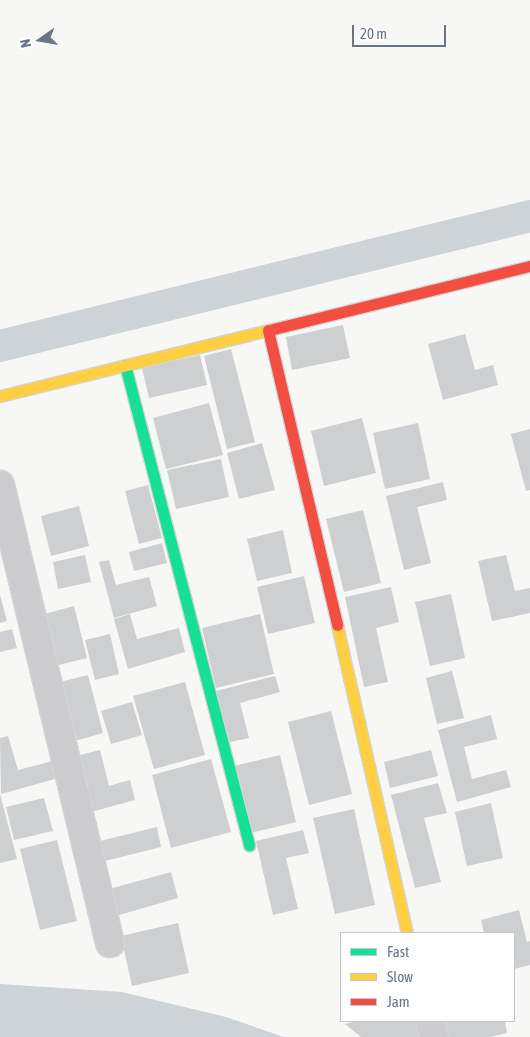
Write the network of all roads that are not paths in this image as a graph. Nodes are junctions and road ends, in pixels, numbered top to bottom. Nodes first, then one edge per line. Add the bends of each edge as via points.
1 (530, 266) edge
2 (268, 330) junction
3 (125, 365) junction
4 (0, 396) edge
5 (0, 484) edge
6 (249, 845) dead end
7 (407, 932) edge
8 (110, 943) dead end
9 (430, 1022) edge
10 (434, 1037) edge

1 - 2 street
2 - 3 street
2 - 7 street
3 - 4 street
3 - 6 street
5 - 8 street
9 - 10 street

